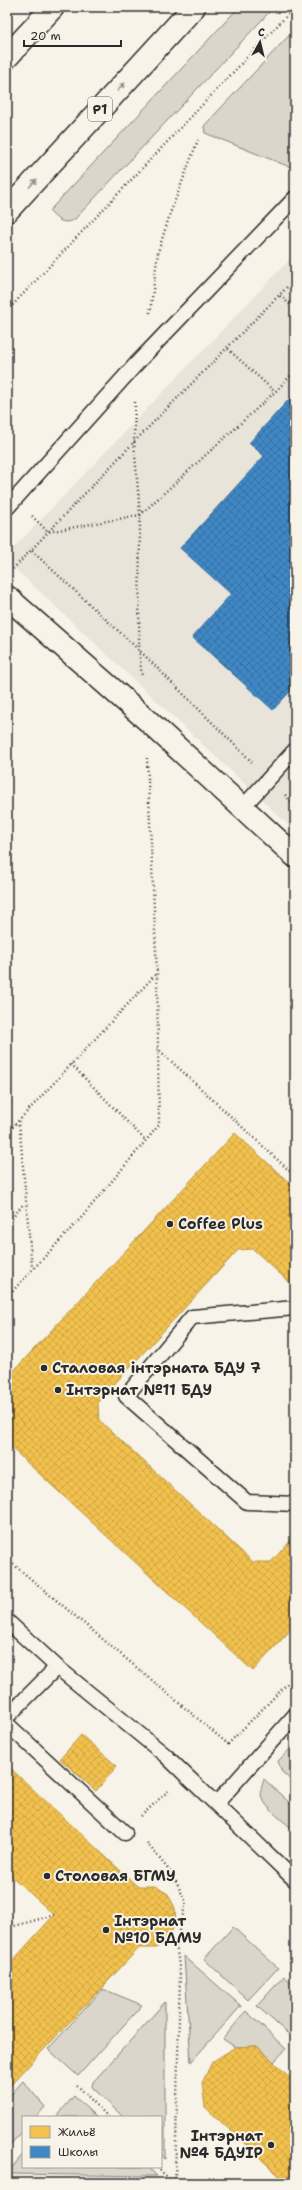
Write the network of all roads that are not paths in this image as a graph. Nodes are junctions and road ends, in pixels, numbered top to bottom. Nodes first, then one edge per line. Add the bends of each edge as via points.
1 (53, 7) edge
2 (194, 7) edge
3 (7, 57) edge
4 (295, 198) edge
5 (7, 211) edge
6 (7, 508) edge
7 (7, 597) edge
8 (295, 750) edge
9 (242, 808) junction
10 (295, 856) edge
11 (295, 1308) edge
12 (295, 1504) edge
13 (7, 1621) edge
14 (56, 1667) junction
15 (295, 1714) edge
16 (7, 1717) edge
17 (7, 1724) edge
18 (216, 1804) junction
19 (125, 1833) dead end
20 (295, 1880) edge

1 - 3 street
5 -> 2 street, Р1
4 - 6 lane via 137,363
7 - 9 street via 146,719
8 - 9 lane
9 - 10 street
11 - 12 lane via 192,1317 126,1396 247,1502
13 - 14 lane
14 - 16 lane
14 - 18 lane via 165,1755
15 - 18 lane
17 - 19 lane
18 - 20 lane

